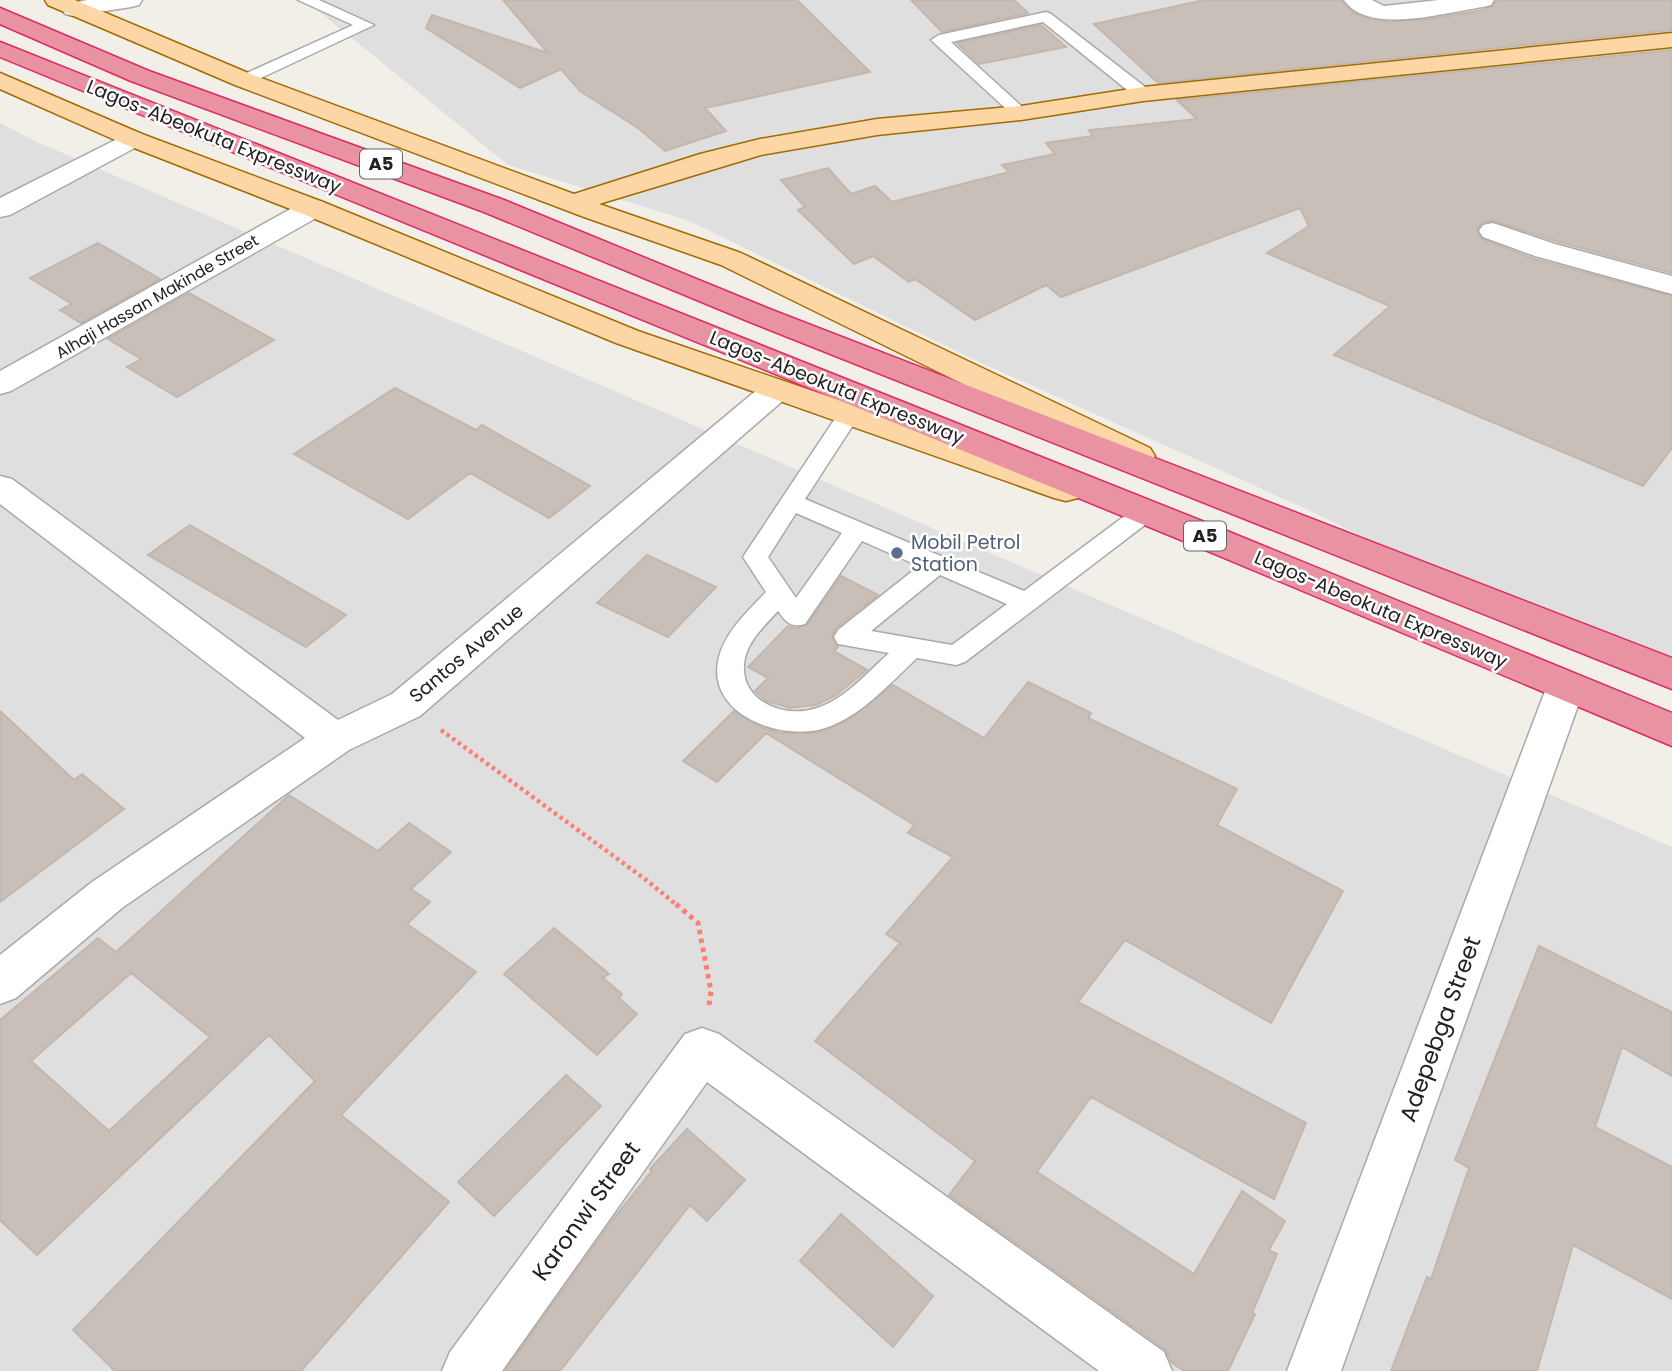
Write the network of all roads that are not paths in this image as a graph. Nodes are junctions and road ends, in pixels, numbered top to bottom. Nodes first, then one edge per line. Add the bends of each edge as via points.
1 (131, 0) edge
2 (306, 0) edge
3 (1355, 0) edge
4 (1483, 0) edge
5 (64, 4) edge
6 (0, 15) edge
7 (1672, 40) edge
8 (0, 49) edge
9 (1672, 60) edge
10 (0, 80) edge
11 (244, 80) junction
12 (1143, 94) junction
13 (1021, 113) junction
14 (133, 139) junction
15 (584, 207) junction
16 (313, 208) junction
17 (0, 209) edge
18 (1493, 231) dead end
19 (1672, 285) edge
20 (0, 384) edge
21 (775, 391) junction
22 (848, 415) junction
23 (0, 487) edge
24 (791, 502) junction
25 (1235, 503) junction
26 (1142, 515) junction
27 (857, 530) junction
28 (1215, 540) junction
29 (936, 565) junction
30 (780, 593) junction
31 (1026, 602) junction
32 (913, 648) junction
33 (1672, 674) edge
34 (1566, 686) junction
35 (1672, 730) edge
36 (335, 739) junction
37 (0, 983) edge
38 (469, 1371) edge
39 (1145, 1371) edge
40 (1314, 1371) edge

1 - 5 street
2 - 11 lane via 366,24
3 - 4 street via 1380,13
5 - 11 main road
6 - 25 highway, Lagos-Abeokuta Expressway / A5 via 140,76 494,206
7 - 12 main road
8 - 28 highway, Lagos-Abeokuta Expressway / A5
9 - 15 main road via 901,135 775,153
10 - 14 main road
11 - 15 main road
12 - 13 main road
12 - 13 lane via 1046,17 939,40
13 - 15 main road via 877,127 760,147 698,163
14 - 16 main road
14 - 17 street
15 - 25 main road via 731,259
16 - 20 street, Alhaji Hassan Makinde Street
16 - 21 main road via 626,337
18 - 19 street via 1517,242
21 - 22 main road
21 - 36 street, Santos Avenue via 406,705
22 - 24 lane
22 - 26 main road
23 - 36 street
24 - 27 lane
24 - 30 lane via 755,557
25 - 33 highway, Lagos-Abeokuta Expressway / A5
26 - 28 main road
26 - 31 lane
27 - 29 lane
27 - 30 lane via 796,617
28 - 34 highway, Lagos-Abeokuta Expressway / A5
29 - 31 lane
29 - 32 lane via 847,636
30 - 32 lane via 743,635 732,658 729,683 741,701 757,713 794,723 821,718 864,690
31 - 32 lane via 956,655
34 - 35 highway, Lagos-Abeokuta Expressway / A5
34 - 40 street, Adepebga Street
36 - 37 street, Santos Avenue via 107,895
38 - 39 street, Karonwi Street via 702,1050

